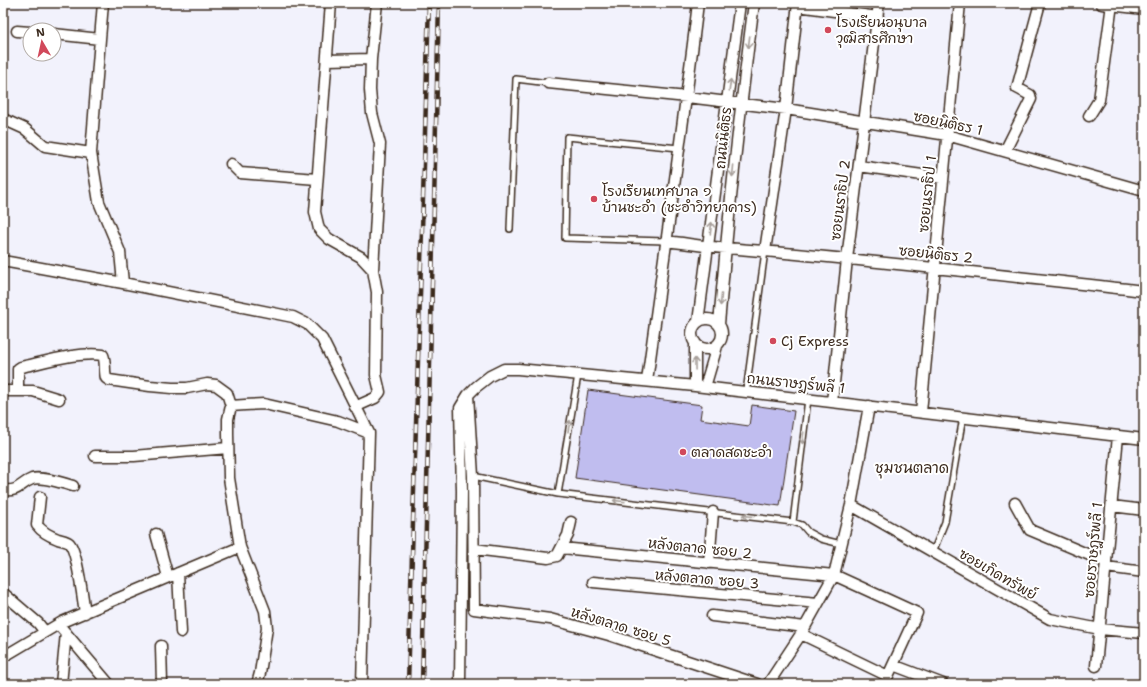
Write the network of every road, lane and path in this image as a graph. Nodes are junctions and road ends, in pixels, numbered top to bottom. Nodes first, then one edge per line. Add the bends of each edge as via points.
1 (103, 3) edge
2 (331, 3) edge
3 (377, 3) edge
4 (698, 3) edge
5 (740, 3) edge
6 (754, 3) edge
7 (879, 3) edge
8 (960, 3) edge
9 (1040, 3) edge
10 (798, 4) edge
11 (1107, 4) edge
12 (1144, 8) edge
13 (878, 17) junction
14 (17, 31) dead end
15 (22, 31) edge
16 (62, 35) edge
17 (100, 39) junction
18 (371, 59) junction
19 (327, 60) junction
20 (548, 82) joint
21 (687, 97) junction
22 (727, 102) junction
23 (741, 104) junction
24 (786, 109) junction
25 (1089, 116) dead end
26 (3, 119) edge
27 (865, 121) junction
28 (947, 135) junction
29 (679, 148) junction
30 (1005, 151) junction
31 (91, 153) junction
32 (232, 164) dead end
33 (859, 166) junction
34 (943, 178) junction
35 (317, 179) junction
36 (1144, 191) edge
37 (510, 228) dead end
38 (666, 241) junction
39 (708, 247) junction
40 (725, 248) junction
41 (765, 251) junction
42 (847, 259) junction
43 (3, 261) edge
44 (934, 268) junction
45 (373, 270) junction
46 (123, 283) junction
47 (1144, 291) edge
48 (698, 322) junction
49 (719, 324) junction
50 (695, 342) junction
51 (717, 346) junction
52 (578, 375) junction
53 (647, 382) junction
54 (700, 387) junction
55 (3, 391) edge
56 (18, 391) junction
57 (746, 392) junction
58 (468, 395) junction
59 (59, 399) dead end
60 (808, 399) junction
61 (832, 402) junction
62 (231, 406) junction
63 (355, 406) junction
64 (869, 406) junction
65 (920, 412) junction
66 (963, 417) junction
67 (369, 433) junction
68 (1118, 436) junction
69 (1144, 439) edge
70 (228, 448) junction
71 (95, 456) dead end
72 (473, 476) junction
73 (73, 486) dead end
74 (3, 490) edge
75 (558, 494) junction
76 (40, 497) dead end
77 (1015, 503) dead end
78 (850, 505) junction
79 (1112, 506) junction
80 (1144, 510) edge
81 (713, 512) junction
82 (571, 522) dead end
83 (793, 522) junction
84 (156, 534) dead end
85 (841, 544) junction
86 (240, 547) junction
87 (562, 548) junction
88 (474, 549) junction
89 (933, 552) junction
90 (709, 563) junction
91 (1106, 565) junction
92 (1144, 572) edge
93 (178, 573) junction
94 (834, 575) junction
95 (168, 577) junction
96 (594, 582) dead end
97 (3, 593) edge
98 (818, 603) junction
99 (85, 613) junction
100 (712, 616) dead end
101 (59, 625) junction
102 (1100, 629) junction
103 (803, 631) junction
104 (45, 632) junction
105 (181, 632) dead end
106 (66, 633) junction
107 (1144, 633) edge
108 (161, 646) dead end
109 (3, 657) edge
110 (893, 665) junction
111 (1096, 666) dead end
112 (61, 684) edge
113 (109, 684) edge
114 (162, 684) edge
115 (257, 684) edge
116 (362, 684) edge
117 (460, 684) edge
118 (757, 684) edge
119 (768, 684) edge
120 (943, 684) edge

1 - 17 street
2 - 19 street
3 - 18 street
4 - 21 street
22 -> 5 street, ถนนนิติธร
6 -> 23 street, ถนนนิติธร
7 - 13 street, ซอยนราธิป 2
8 - 28 street, ซอยนราธิป 1
9 - 30 street via 1017,88 1030,95 1031,99
10 - 13 street
10 - 24 street
11 - 12 street
11 - 25 street via 1099,100
13 - 27 street, ซอยนราธิป 2
14 - 15 street
16 - 17 street
17 - 31 street
18 - 19 street
18 - 45 street via 372,113 380,144
19 - 35 street
20 - 21 street, ซอยนิติธร 1
20 - 37 lane via 516,79
21 - 22 street, ซอยนิติธร 1
21 - 29 street
22 - 23 street, ซอยนิติธร 1
39 -> 22 street, ถนนนิติธร
23 - 24 street, ซอยนิติธร 1
23 -> 40 street, ถนนนิติธร
24 - 27 street, ซอยนิติธร 1
24 - 41 street
26 - 31 street via 25,130 45,146
27 - 28 street, ซอยนิติธร 1
27 - 33 street, ซอยนราธิป 2
28 - 30 street, ซอยนิติธร 1
28 - 34 street, ซอยนราธิป 1
29 - 38 street
29 - 38 lane via 567,137 565,238
30 - 36 street, ซอยนิติธร 1
31 - 46 street via 99,202 120,252
32 - 35 street via 240,173
33 - 34 street
33 - 42 street, ซอยนราธิป 2
34 - 44 street, ซอยนราธิป 1
35 - 45 street via 315,212 319,229 329,239 361,257
38 - 39 street, ซอยนิติธร 2
38 - 53 street
39 - 40 street, ซอยนิติธร 2
39 - 48 street, ถนนนิติธร
40 - 41 street, ซอยนิติธร 2
40 -> 49 street, ถนนนิติธร
41 - 42 street, ซอยนิติธร 2
41 - 57 lane
42 - 44 street, ซอยนิติธร 2
42 - 61 street, ซอยนราธิป 2
43 - 46 street
44 - 47 street, ซอยนิติธร 2
44 - 65 street, ซอยนราธิป 1
45 - 63 street via 377,292 376,375 380,392 375,398
46 - 63 street via 294,317 307,324 322,339
48 - 49 street via 710,319
48 - 50 street via 692,333
49 - 51 street via 723,333
50 - 51 street via 702,349
54 -> 50 street
51 - 54 street
52 - 53 street, ถนนราษฎร์พลี 1
52 - 58 street, ถนนราษฎร์พลี 1 via 504,369 476,386
75 -> 52 lane
53 - 54 street, ถนนราษฎร์พลี 1
54 - 57 street, ถนนราษฎร์พลี 1
55 - 56 street
56 - 59 street via 33,391
56 - 62 street via 18,368 96,354 103,355 105,374 109,380 172,388 216,385 227,393
57 - 60 street, ถนนราษฎร์พลี 1
58 - 72 street
58 - 117 street, ถนนราษฎร์พลี 1 via 460,408
60 - 61 street, ถนนราษฎร์พลี 1
60 -> 83 lane
61 - 64 street, ถนนราษฎร์พลี 1
62 - 67 street via 264,404 338,421
62 - 70 street via 228,419
63 - 67 street
64 - 65 street, ถนนราษฎร์พลี 1
64 - 78 street
65 - 66 street, ถนนราษฎร์พลี 1
66 - 68 street, ถนนราษฎร์พลี 1
66 - 89 lane via 945,522
67 - 116 street
68 - 69 street, ถนนราษฎร์พลี 1
68 - 79 street, ซอยราษฎร์พลี 1
70 - 71 street via 134,456
70 - 86 street via 229,478
72 - 75 lane
72 - 88 street
73 - 74 street via 37,478 16,489
81 -> 75 lane
76 - 99 street via 37,525 41,530 69,542 72,546
77 - 91 street via 1030,530
78 - 85 street
78 - 89 street, ซอยเกิดทรัพย์
79 - 80 street
79 - 91 street, ซอยราษฎร์พลี 1
83 -> 81 lane
81 - 90 street
82 - 87 street
83 - 85 lane via 802,525 808,532 821,539
84 - 95 street
85 - 94 street
86 - 93 street
86 - 115 street via 265,611 267,628
87 - 88 street via 557,556 548,558
87 - 90 street, หลังตลาด ซอย 2
88 - 118 street, หลังตลาด ซอย 5 via 474,609 550,619 609,635
89 - 102 street, ซอยเกิดทรัพย์ via 1050,620
90 - 94 street, หลังตลาด ซอย 2
91 - 92 street
91 - 102 street, ซอยราษฎร์พลี 1
93 - 95 street
93 - 105 street
94 - 98 street
94 - 110 street, หลังตลาด ซอย 2 via 917,613
95 - 99 street
96 - 98 street, หลังตลาด ซอย 3
97 - 104 street
98 - 103 street
99 - 101 street
100 - 103 street
101 - 104 street
101 - 106 street
102 - 107 street, ซอยเกิดทรัพย์
102 - 111 street, ซอยราษฎร์พลี 1
103 - 110 street via 888,676
103 - 119 street
104 - 109 street
106 - 112 street
106 - 113 street
108 - 114 street
110 - 120 street

